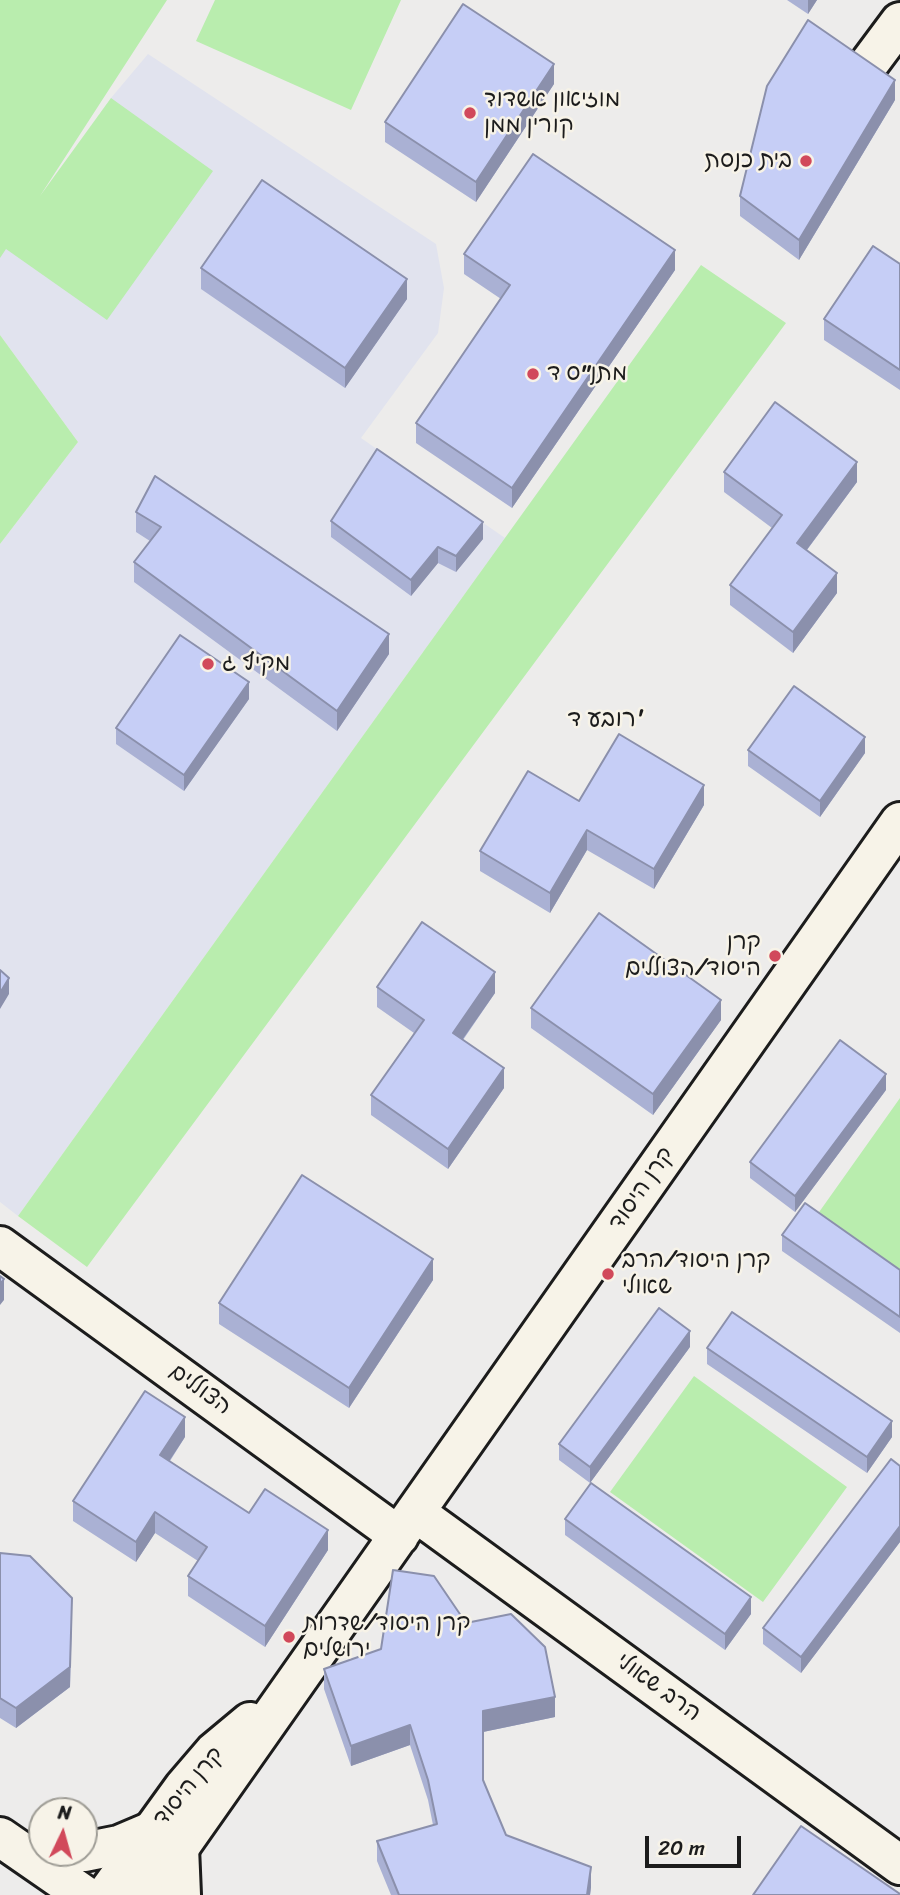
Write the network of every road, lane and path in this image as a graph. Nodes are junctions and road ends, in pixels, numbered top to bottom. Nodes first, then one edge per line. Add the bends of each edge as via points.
1 (900, 22) edge
2 (865, 69) edge
3 (900, 822) edge
4 (0, 1246) edge
5 (407, 1524) junction
6 (0, 1836) edge
7 (166, 1839) junction
8 (28, 1845) edge
9 (98, 1849) edge
10 (900, 1865) edge
11 (84, 1895) edge
12 (106, 1895) edge
13 (146, 1895) edge
14 (181, 1895) edge

1 - 2 street
3 - 5 street, קרן היסוד
4 - 5 street, הצוללים
5 - 7 street, קרן היסוד via 288,1693
5 - 10 street, הרב שאולי
6 - 8 street
6 - 11 street
7 - 9 street
7 - 12 street, קרן היסוד
7 - 13 street, קרן היסוד
7 - 14 street

